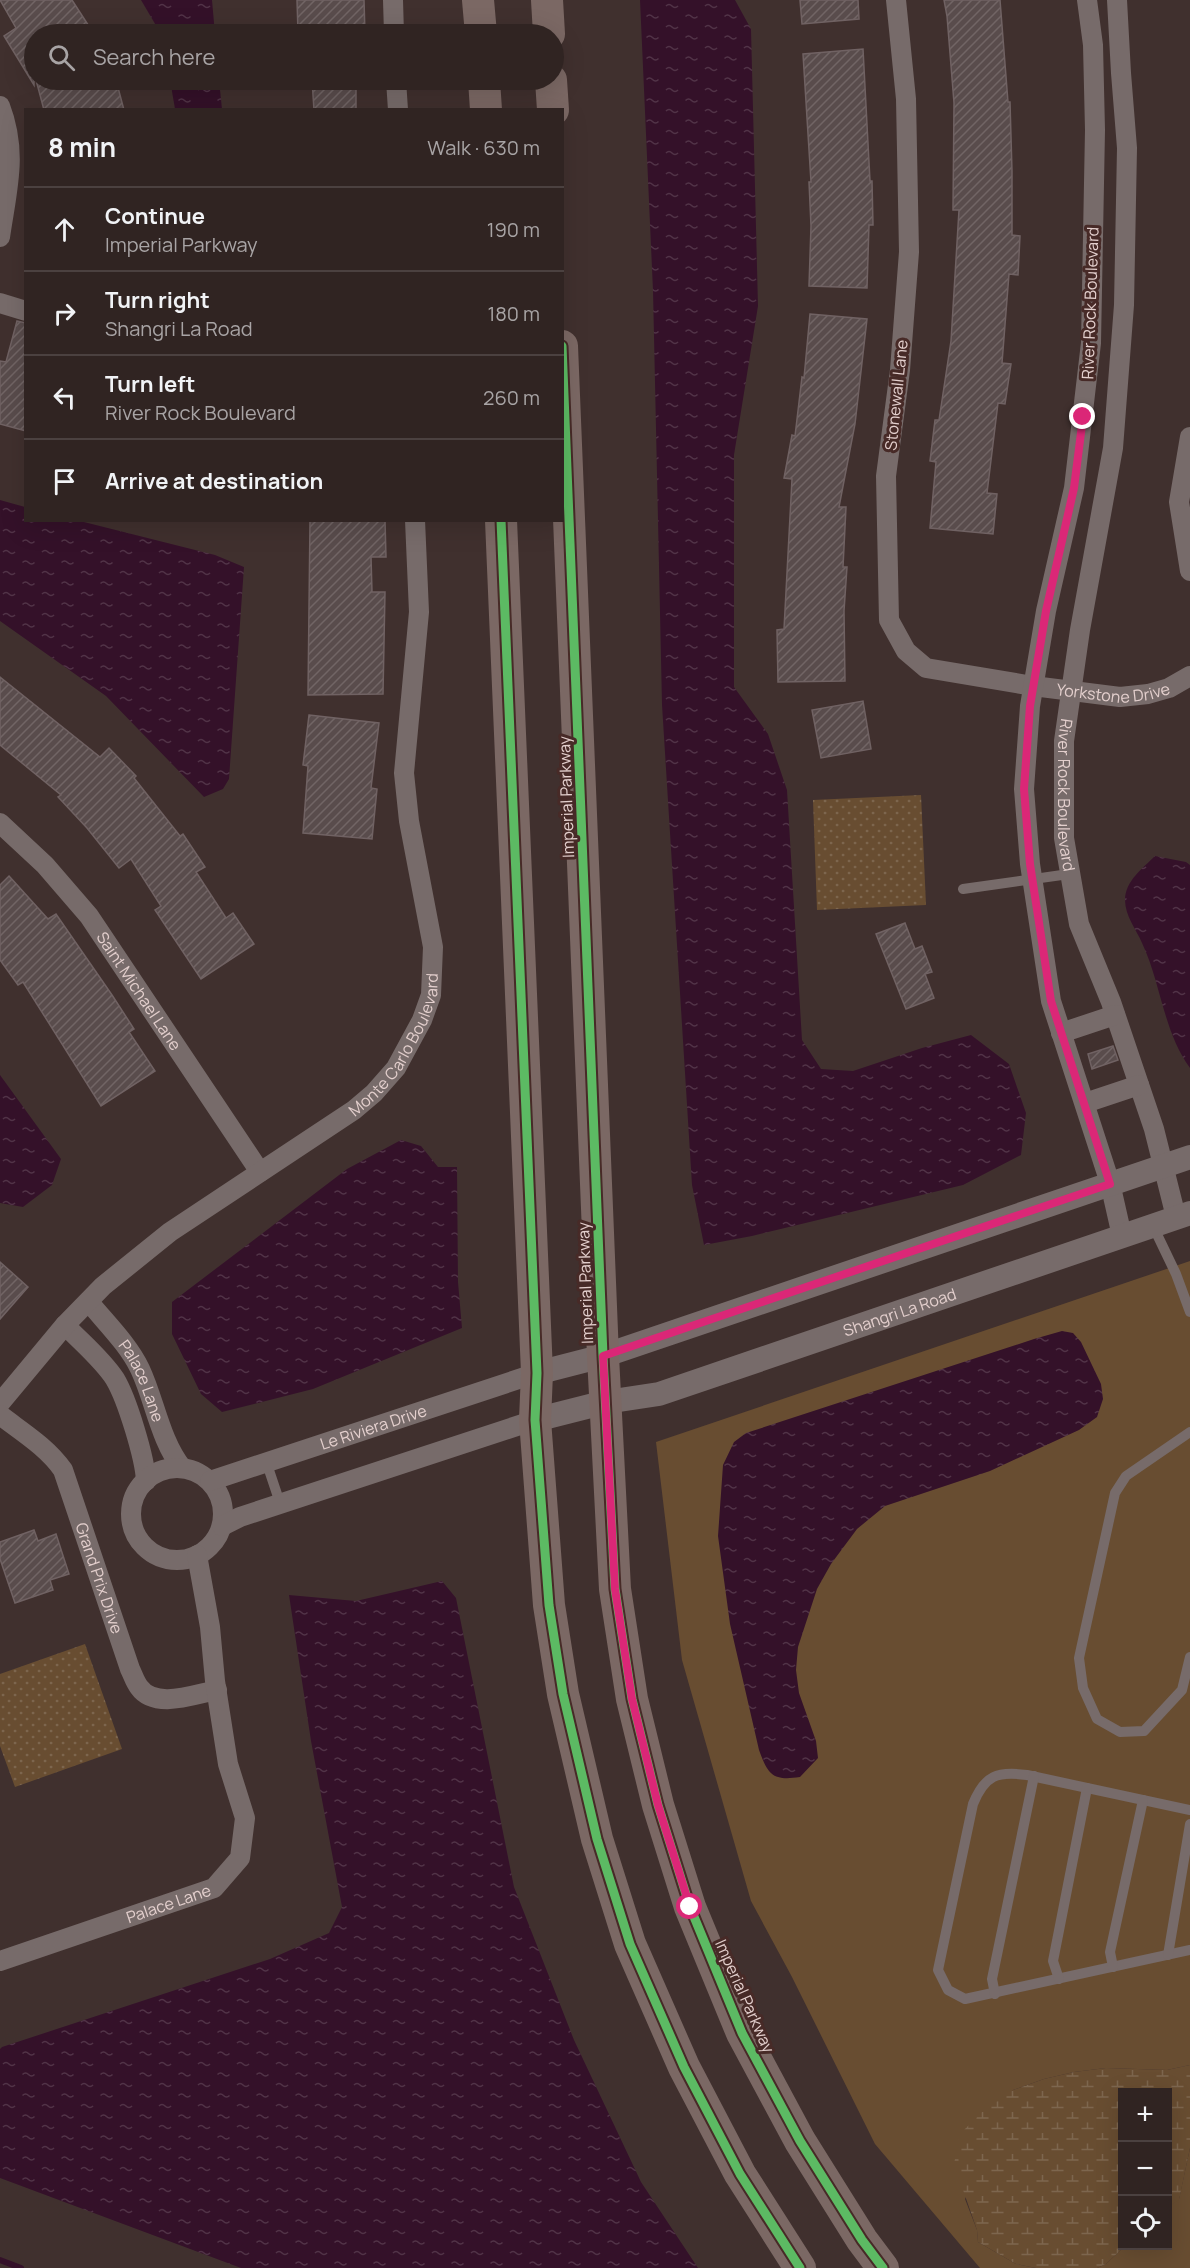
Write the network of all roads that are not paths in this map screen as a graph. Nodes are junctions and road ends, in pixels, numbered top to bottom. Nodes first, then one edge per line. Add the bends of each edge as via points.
1 (393, 0) edge
2 (478, 0) edge
3 (547, 0) edge
4 (897, 0) edge
5 (1087, 0) edge
6 (1117, 0) edge
7 (394, 24) edge
8 (480, 24) edge
9 (548, 24) edge
10 (397, 90) edge
11 (485, 90) edge
12 (552, 90) edge
13 (0, 106) edge
14 (398, 108) edge
15 (486, 108) edge
16 (553, 108) edge
17 (0, 237) edge
18 (0, 303) edge
19 (24, 310) edge
20 (564, 395) edge
21 (1190, 437) edge
22 (416, 522) edge
23 (501, 522) edge
24 (1190, 571) edge
25 (1190, 676) edge
26 (1033, 686) junction
27 (1071, 691) junction
28 (0, 824) edge
29 (1069, 874) junction
30 (1032, 880) junction
31 (963, 889) dead end
32 (1115, 1015) junction
33 (1061, 1033) junction
34 (1139, 1085) junction
35 (1085, 1103) junction
36 (1190, 1157) edge
37 (1164, 1165) junction
38 (260, 1172) junction
39 (1110, 1184) junction
40 (1183, 1215) edge
41 (1152, 1225) junction
42 (1122, 1236) junction
43 (88, 1302) junction
44 (1190, 1312) edge
45 (65, 1325) junction
46 (603, 1356) junction
47 (537, 1373) junction
48 (0, 1402) edge
49 (606, 1402) junction
50 (0, 1415) edge
51 (535, 1419) junction
52 (1190, 1432) edge
53 (267, 1464) junction
54 (182, 1468) junction
55 (146, 1481) junction
56 (210, 1481) junction
57 (280, 1503) junction
58 (222, 1526) junction
59 (197, 1555) junction
60 (1190, 1657) edge
61 (217, 1690) junction
62 (1034, 1776) junction
63 (1087, 1788) junction
64 (1143, 1800) junction
65 (1190, 1810) edge
66 (1190, 1824) edge
67 (1190, 1950) edge
68 (1168, 1955) junction
69 (0, 1961) edge
70 (1113, 1967) junction
71 (1059, 1979) junction
72 (995, 1994) junction
73 (800, 2268) edge
74 (883, 2268) edge

1 - 7 street
2 - 8 main road
3 - 9 main road
4 - 26 street, Stonewall Lane via 906,99 909,252 900,370 886,476 889,620 906,651 926,668
5 - 26 street, River Rock Boulevard via 1093,45 1095,130 1091,343 1074,488
6 - 27 street, River Rock Boulevard via 1127,148 1124,305 1113,448
10 - 14 street
11 - 15 main road
12 - 16 main road
13 - 17 street via 11,148
18 - 19 street
20 - 46 main road, Imperial Parkway
21 - 24 street via 1179,502
22 - 38 street, Monte Carlo Boulevard via 419,612 404,773 409,821 433,946 431,995 396,1068 374,1093
23 - 47 main road
25 - 27 street, Yorkstone Drive via 1148,694 1120,697
26 - 27 street, Yorkstone Drive
26 - 30 street, River Rock Boulevard via 1024,789
27 - 29 street, River Rock Boulevard via 1064,741 1064,838
28 - 38 street, Saint Michael Lane via 45,866 89,916
29 - 30 lane
29 - 32 street, River Rock Boulevard via 1079,924
30 - 31 lane
30 - 33 street, River Rock Boulevard via 1051,1001
32 - 33 street
32 - 34 street, River Rock Boulevard
33 - 35 street, River Rock Boulevard
34 - 35 street
34 - 37 street, River Rock Boulevard
35 - 39 street, River Rock Boulevard
36 - 37 street
37 - 39 street
37 - 40 street, River Rock Boulevard
38 - 43 street, Monte Carlo Boulevard via 171,1232
39 - 42 street, River Rock Boulevard
39 - 46 street
40 - 41 street, Shangri La Road
41 - 42 street, Shangri La Road
41 - 44 lane
42 - 49 street, Shangri La Road via 659,1394
43 - 45 street, Monte Carlo Boulevard
43 - 54 street, Palace Lane via 134,1355 169,1448
45 - 48 street, Monte Carlo Boulevard
45 - 55 street, Palace Lane via 116,1380 140,1446
46 - 47 street
46 - 49 main road, Imperial Parkway
47 - 51 main road
47 - 53 street, Le Riviera Drive
49 - 51 street, Shangri La Road
49 - 74 main road, Imperial Parkway via 615,1589 632,1699 658,1805 690,1907 747,2043 800,2141
50 - 61 street, Grand Prix Drive via 63,1470 139,1687 158,1699
51 - 57 street
51 - 73 main road via 549,1605 562,1694 597,1839 630,1944 684,2067 740,2174
52 - 60 lane via 1126,1476 1115,1493 1079,1658 1083,1688 1097,1719 1120,1732 1144,1731 1182,1690
53 - 56 street, Le Riviera Drive
53 - 57 lane
54 - 55 street via 169,1468
54 - 56 street
55 - 59 street via 132,1506 136,1534 155,1554 169,1559
56 - 58 street via 219,1494
57 - 58 street
58 - 59 street via 217,1538
59 - 61 street, Palace Lane
61 - 69 street, Palace Lane via 228,1764 245,1818 240,1858 214,1888
62 - 63 lane
62 - 72 lane via 992,1979
62 - 72 lane via 1009,1773 980,1786 938,1970 948,1990 965,2000
63 - 64 lane
63 - 71 lane via 1053,1961
64 - 65 lane
64 - 70 lane via 1110,1952
66 - 68 lane
67 - 68 lane
68 - 70 lane
70 - 71 lane
71 - 72 lane

